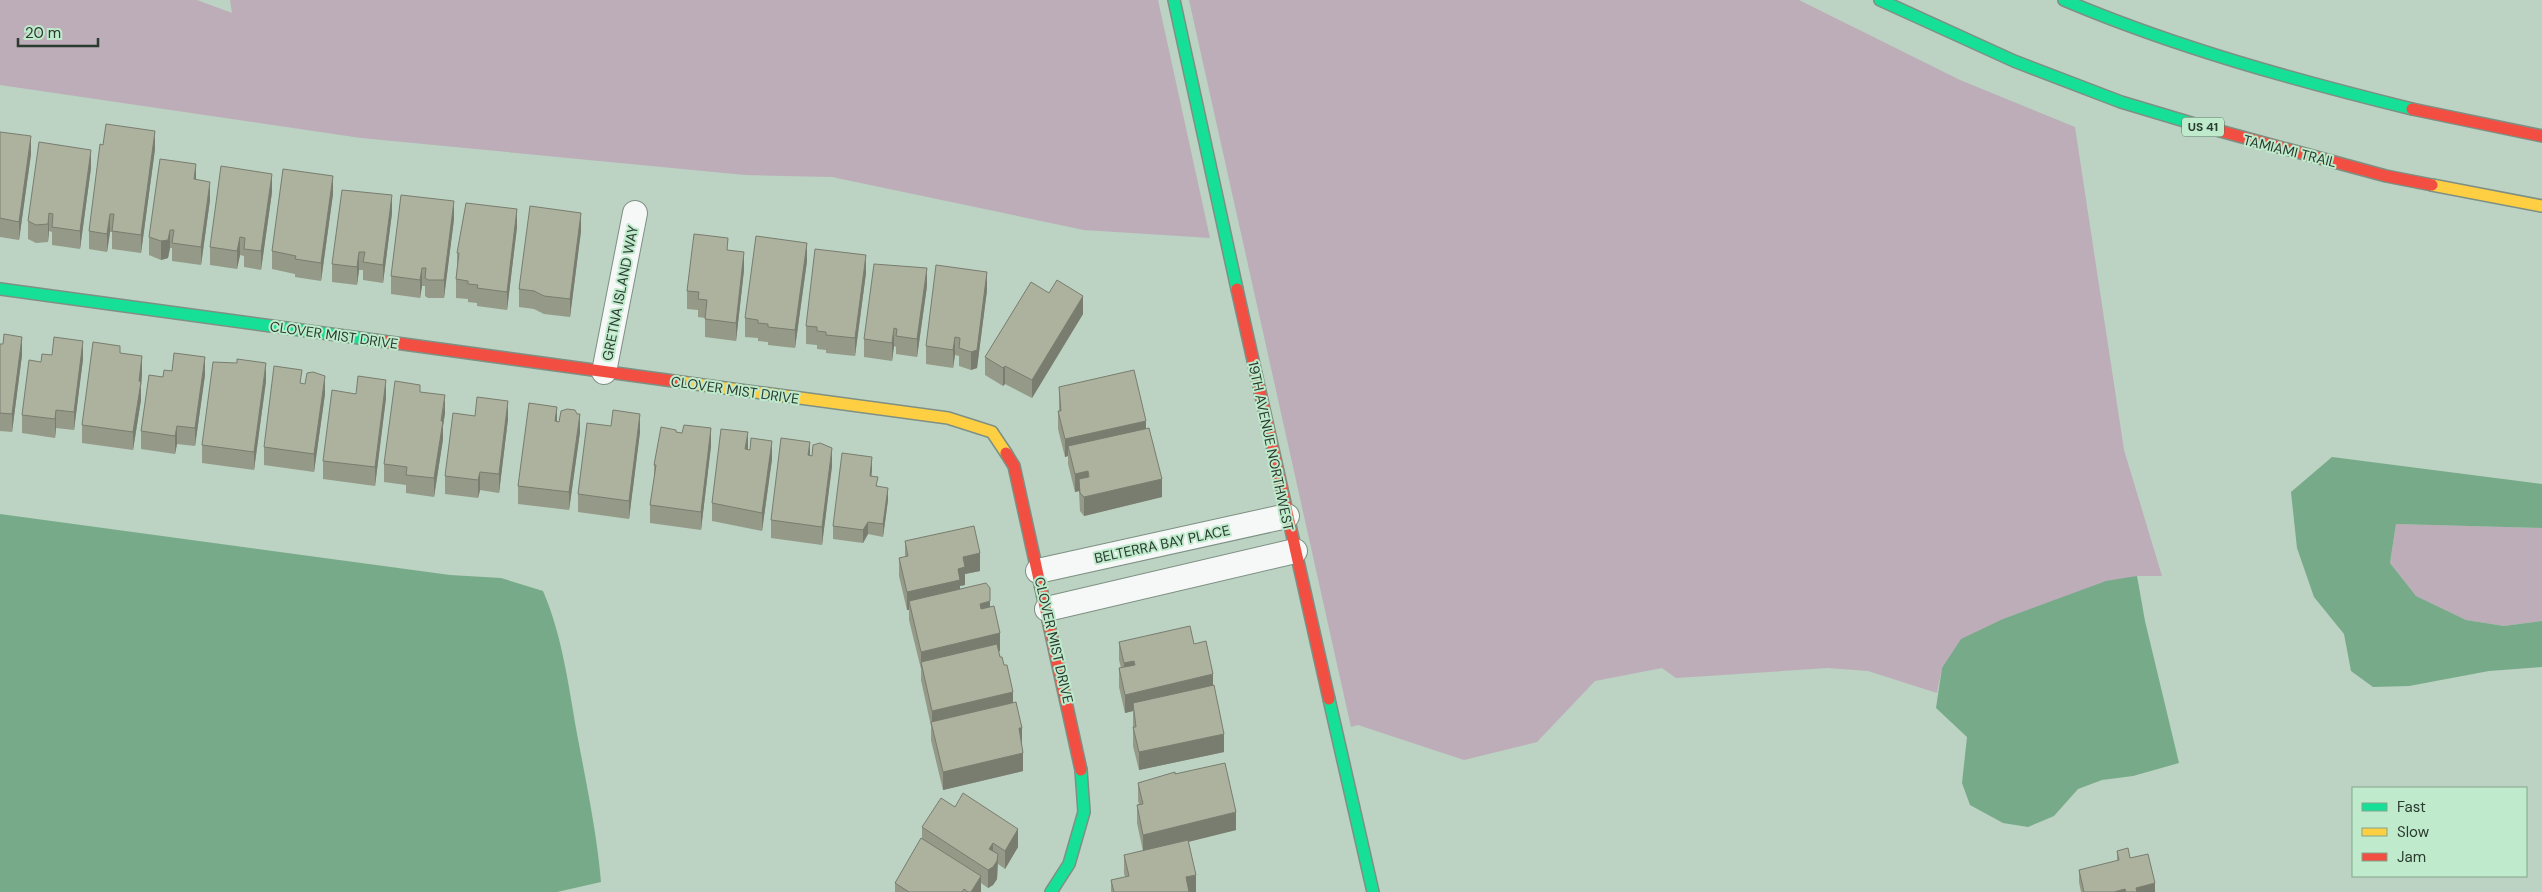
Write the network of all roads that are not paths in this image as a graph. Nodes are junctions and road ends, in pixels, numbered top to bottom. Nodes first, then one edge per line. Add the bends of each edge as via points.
1 (1174, 0) edge
2 (1880, 0) edge
3 (2064, 0) edge
4 (2542, 136) edge
5 (2542, 206) edge
6 (635, 213) dead end
7 (0, 289) edge
8 (604, 372) junction
9 (1287, 516) junction
10 (1176, 540) junction
11 (1295, 552) junction
12 (1038, 571) junction
13 (1184, 577) junction
14 (1047, 609) junction
15 (1051, 892) edge
16 (1373, 892) edge

1 - 9 street, 19TH AVENUE NORTHWEST
2 - 5 street, TAMIAMI TRAIL / US 41 via 2014,61 2121,102 2246,140 2386,176
3 - 4 street via 2176,42 2265,70 2368,99 2478,125
6 - 8 street, GRETNA ISLAND WAY
7 - 8 street, CLOVER MIST DRIVE
8 - 12 street, CLOVER MIST DRIVE via 948,418 992,432 1014,466
9 - 10 street, BELTERRA BAY PLACE
9 - 11 street, 19TH AVENUE NORTHWEST
10 - 12 street, BELTERRA BAY PLACE
10 - 13 street
11 - 13 street
11 - 16 street, 19TH AVENUE NORTHWEST
12 - 14 street, CLOVER MIST DRIVE
13 - 14 street
14 - 15 street, CLOVER MIST DRIVE via 1080,759 1084,812 1069,864

